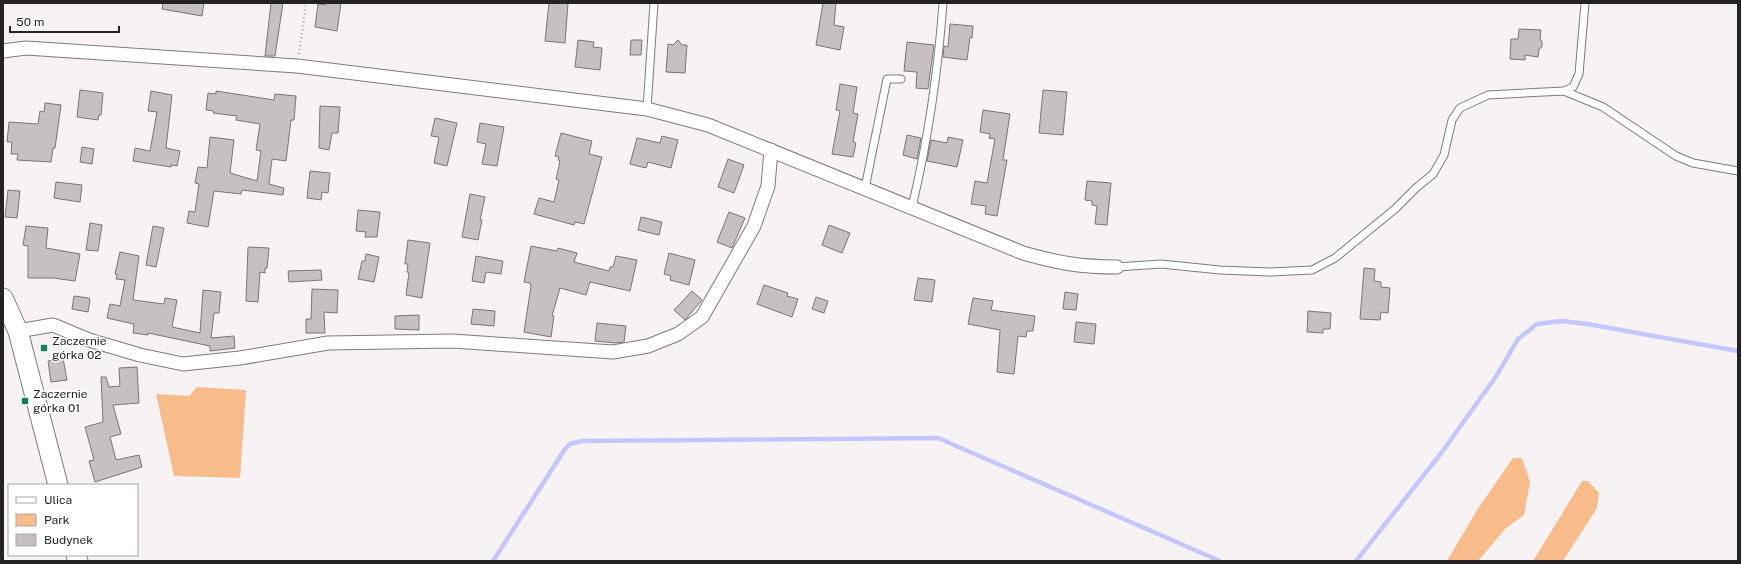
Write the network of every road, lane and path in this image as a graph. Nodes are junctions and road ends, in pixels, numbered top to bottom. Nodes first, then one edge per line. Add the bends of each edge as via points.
1 (306, 3) edge
2 (654, 3) edge
3 (943, 3) edge
4 (1585, 3) edge
5 (3, 51) edge
6 (297, 66) junction
7 (900, 79) dead end
8 (1564, 91) junction
9 (647, 109) junction
10 (771, 150) junction
11 (1738, 171) edge
12 (865, 188) junction
13 (912, 207) junction
14 (1117, 267) joint
15 (3, 298) edge
16 (18, 330) junction
17 (58, 484) edge

1 - 6 path
2 - 9 lane
3 - 13 lane via 925,152
4 - 8 lane via 1580,74 1573,87
5 - 6 street via 26,48
6 - 9 street
7 - 12 lane via 887,80
8 - 11 lane via 1604,107 1676,156 1693,163
8 - 14 lane via 1488,95 1460,108 1452,120 1444,155 1433,174 1335,258 1312,270 1270,272 1161,264
9 - 10 street via 708,125
10 - 12 street
10 - 16 street via 768,186 754,226 702,317 678,334 648,346 613,352 453,341 328,343 240,358 184,364 140,355 89,340 53,325
12 - 13 street
13 - 14 street via 1023,253 1087,267
15 - 16 street
16 - 17 street

